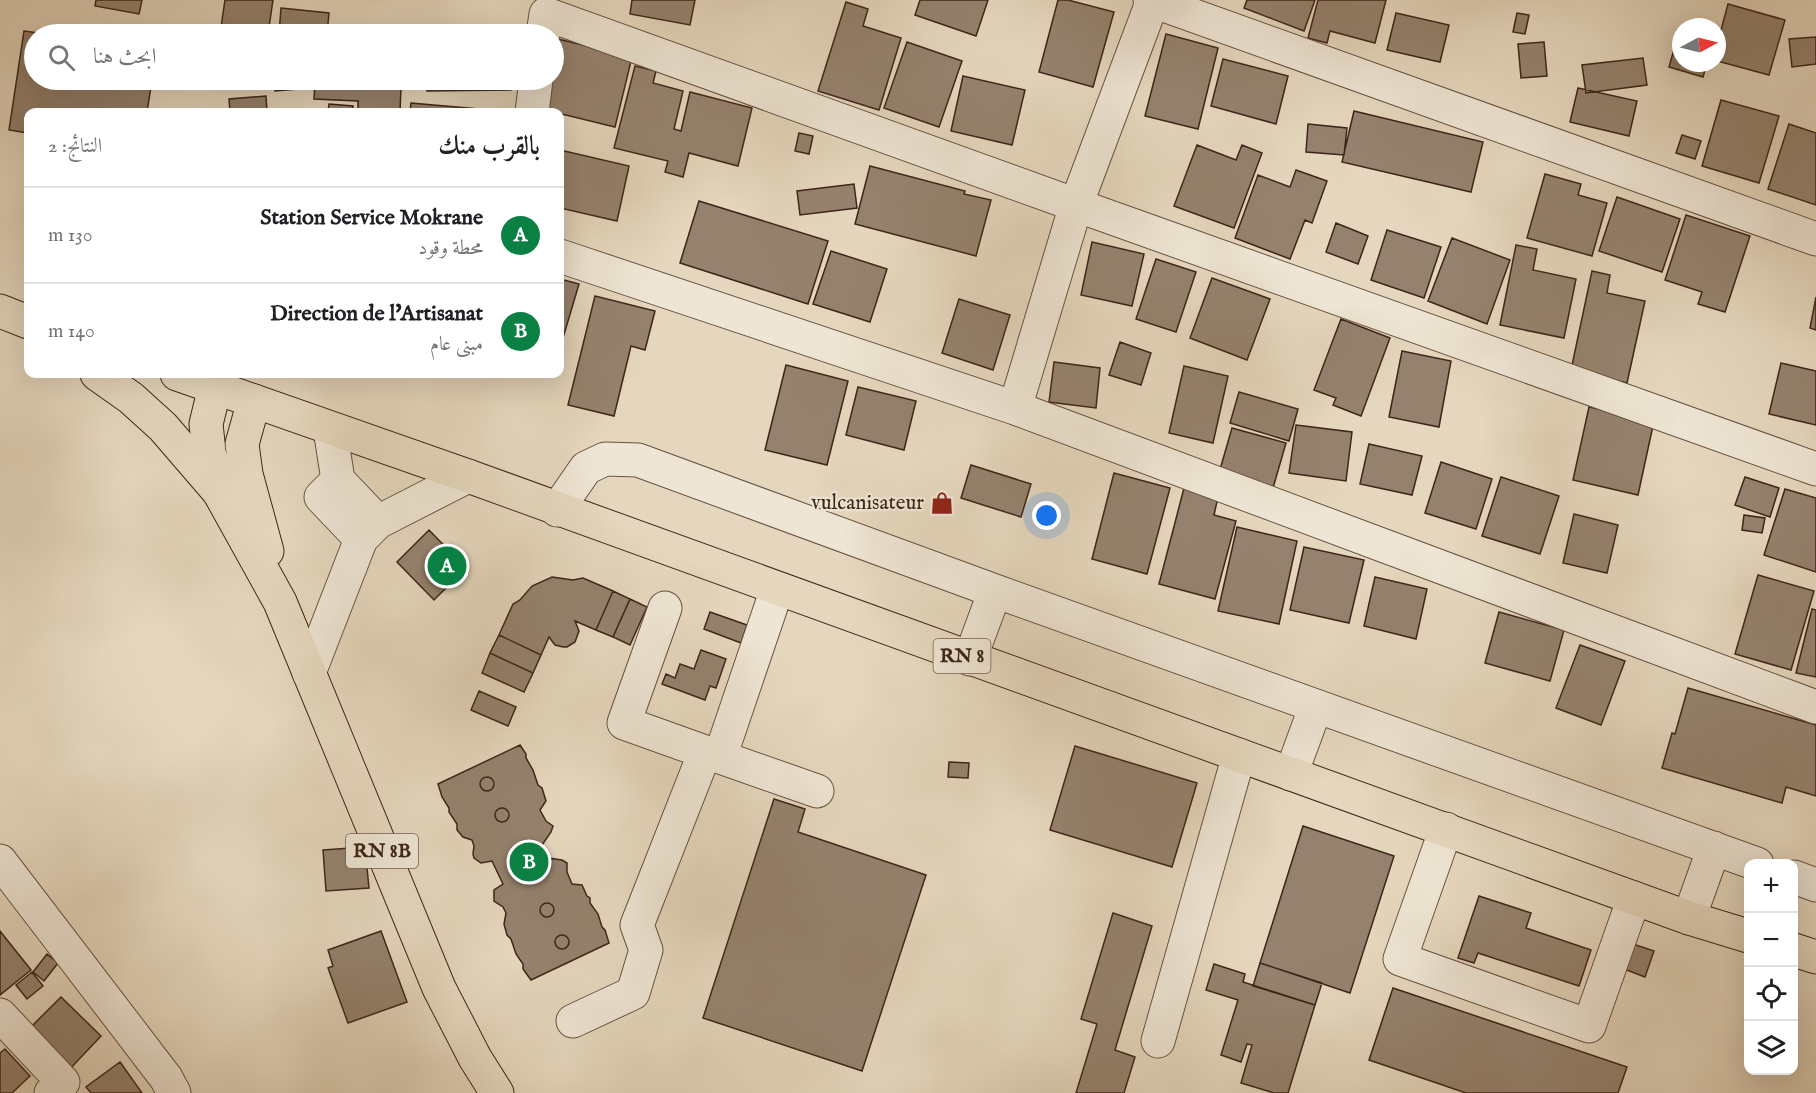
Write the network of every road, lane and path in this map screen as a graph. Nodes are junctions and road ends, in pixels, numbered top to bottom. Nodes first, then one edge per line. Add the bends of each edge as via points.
1 (1152, 0) edge
2 (545, 16) edge
3 (535, 90) edge
4 (532, 108) edge
5 (1076, 205) junction
6 (1816, 239) edge
7 (564, 257) edge
8 (103, 378) edge
9 (189, 378) edge
10 (215, 387) junction
11 (254, 401) junction
12 (1015, 408) junction
13 (330, 429) junction
14 (1816, 469) edge
15 (468, 476) junction
16 (219, 492) junction
17 (557, 510) junction
18 (370, 530) junction
19 (777, 589) junction
20 (995, 591) junction
21 (280, 602) junction
22 (665, 608) dead end
23 (970, 659) junction
24 (309, 673) junction
25 (1317, 706) junction
26 (1816, 706) edge
27 (713, 754) junction
28 (1239, 755) junction
29 (1291, 774) junction
30 (817, 791) dead end
31 (1446, 830) junction
32 (1714, 848) junction
33 (1744, 859) edge
34 (0, 861) edge
35 (1798, 878) edge
36 (1816, 885) edge
37 (1634, 898) junction
38 (1689, 918) junction
39 (1744, 934) edge
40 (1798, 951) edge
41 (1816, 957) edge
42 (0, 1015) edge
43 (573, 1021) dead end
44 (1158, 1041) dead end
45 (170, 1091) edge
46 (51, 1093) edge
47 (497, 1093) edge

1 - 5 street
1 - 6 street
2 - 5 street
3 - 4 street
5 - 12 street
5 - 14 street
7 - 12 street
8 - 16 main road via 163,427
9 - 10 main road, RN 8
10 - 11 main road, RN 8
10 - 16 main road, RN 8B via 206,424
11 - 13 main road, RN 8
11 - 21 main road, RN 8B via 242,444 246,474
12 - 26 street
13 - 15 main road, RN 8
13 - 18 street via 338,480 321,497
15 - 17 main road, RN 8
15 - 18 street
16 - 21 main road, RN 8B
17 - 19 main road, RN 8
17 - 20 street via 586,468 605,459 638,460
18 - 24 street
19 - 23 main road, RN 8
19 - 27 street
20 - 23 street
20 - 25 street
21 - 24 main road, RN 8B
22 - 27 street via 624,723
23 - 28 main road, RN 8
24 - 47 main road, RN 8B via 439,988
25 - 29 street
25 - 32 street
27 - 30 street
27 - 43 street via 637,925 646,950 633,993
28 - 29 main road, RN 8
28 - 44 street
29 - 31 main road, RN 8
31 - 37 main road, RN 8
31 - 37 street via 1400,959 1589,1026
32 - 33 street
32 - 38 street
34 - 45 street
35 - 36 street
37 - 38 main road, RN 8
38 - 39 main road, RN 8
40 - 41 main road
42 - 46 street via 63,1082

